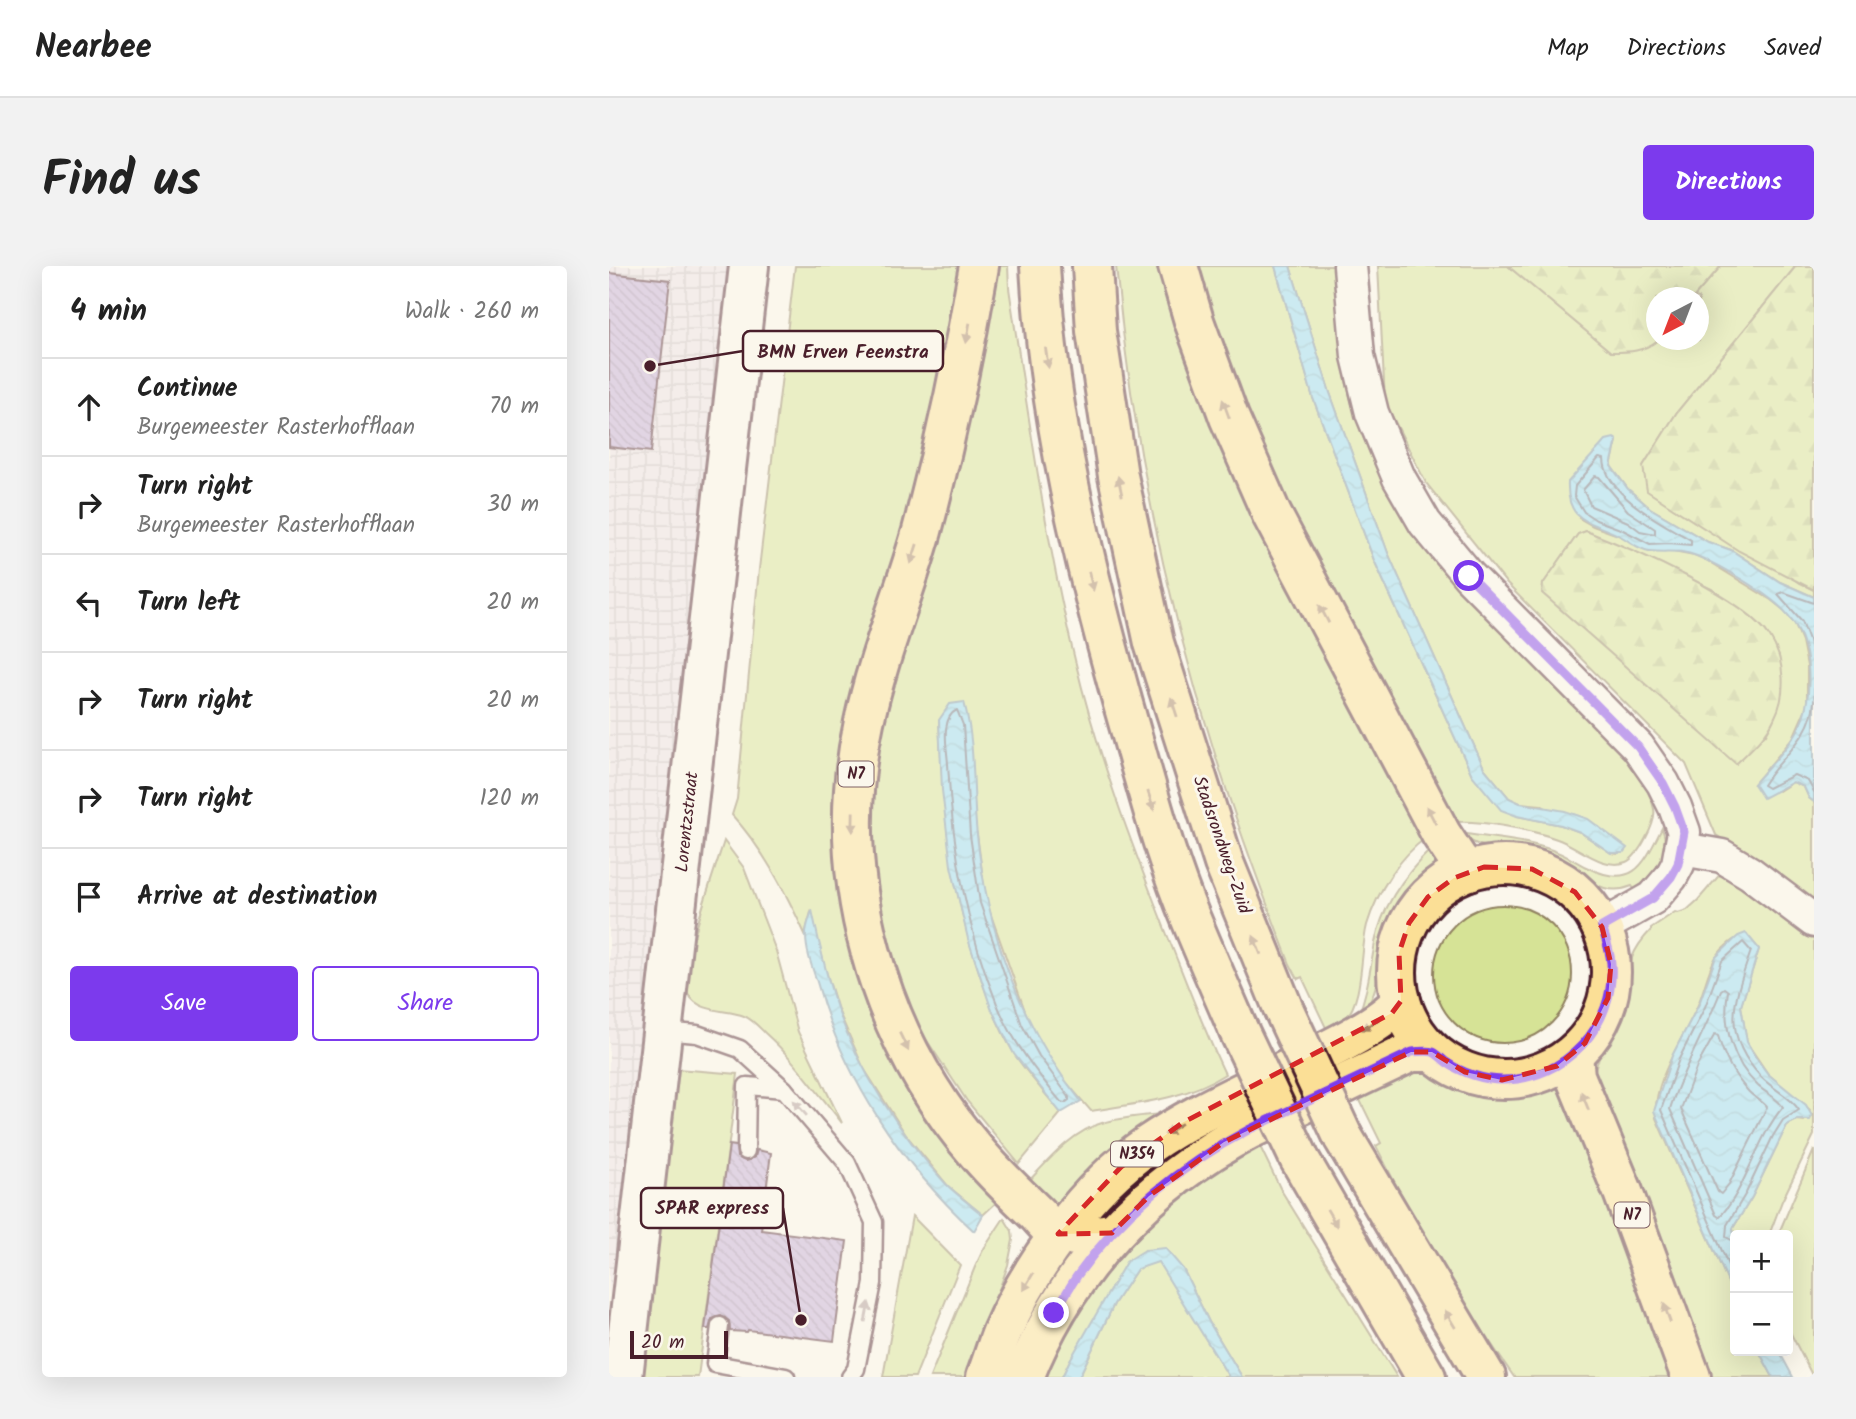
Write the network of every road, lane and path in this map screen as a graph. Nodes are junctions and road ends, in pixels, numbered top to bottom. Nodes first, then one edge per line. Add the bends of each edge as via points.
1 (749, 266) edge
2 (979, 266) edge
3 (1039, 266) edge
4 (1092, 266) edge
5 (1178, 266) edge
6 (1350, 266) edge
7 (1682, 849) junction
8 (1469, 871) junction
9 (1814, 920) edge
10 (1602, 927) junction
11 (1401, 1001) junction
12 (664, 1031) junction
13 (1432, 1052) junction
14 (1573, 1055) junction
15 (783, 1089) junction
16 (746, 1151) dead end
17 (1112, 1233) junction
18 (1058, 1234) junction
19 (720, 1326) dead end
20 (623, 1377) edge
21 (786, 1377) edge
22 (850, 1377) edge
23 (986, 1377) edge
24 (1024, 1377) edge
25 (1426, 1377) edge
26 (1486, 1377) edge
27 (1691, 1377) edge

1 - 12 street, Lorentzstraat
2 -> 18 main road, N7 via 963,362 921,533 863,725 852,824 855,873 872,958 908,1051 964,1138
3 -> 25 main road, bridge via 1043,331 1070,498 1146,785 1184,900 1299,1158
26 -> 4 main road, Stadsrondweg-Zuid, bridge via 1343,1137 1283,1008 1224,863 1154,643 1118,476 1096,331
8 -> 5 main road via 1441,834 1272,515 1229,417
6 - 7 street via 1357,356 1372,413 1399,478 1425,523 1469,576 1638,747 1675,807 1684,832
7 - 9 street via 1722,856
7 - 10 street via 1671,877 1653,898
8 - 10 main road via 1517,866 1548,874 1575,892
8 - 11 main road via 1434,891 1409,923 1399,953
10 - 14 main road via 1611,964 1608,998 1595,1029
11 - 13 main road via 1413,1029
11 -> 18 main road, N354 via 1392,1013 1145,1147
12 - 15 lane via 697,1034 740,1049
12 - 20 street, Lorentzstraat
13 - 14 main road via 1465,1072 1502,1080 1540,1073
13 - 17 main road, N354 via 1412,1052 1224,1142 1149,1196
27 -> 14 main road, N7 via 1575,1076
15 - 16 lane via 747,1086
22 -> 15 lane via 856,1369 873,1283 874,1222 848,1163
17 - 18 main road
17 - 24 main road, N354 via 1054,1313
18 -> 23 main road, N354 via 1022,1292
19 - 21 lane via 715,1364

